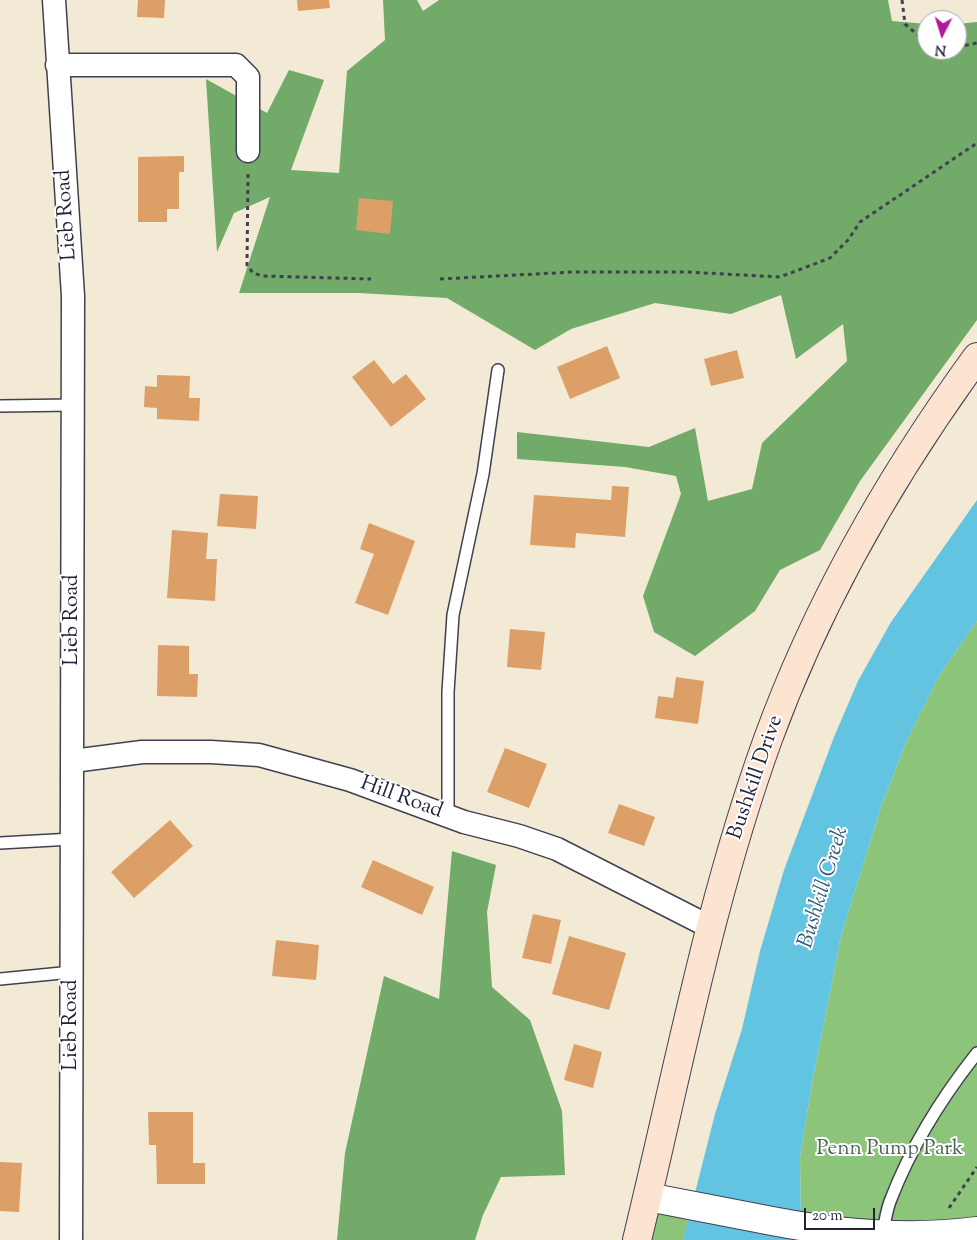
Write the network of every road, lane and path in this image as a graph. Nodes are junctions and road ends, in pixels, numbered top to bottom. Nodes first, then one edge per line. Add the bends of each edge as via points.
1 (54, 0) edge
2 (902, 0) edge
3 (917, 34) edge
4 (57, 65) junction
5 (977, 143) edge
6 (248, 151) joint
7 (371, 278) dead end
8 (440, 279) dead end
9 (977, 357) edge
10 (498, 370) dead end
11 (73, 405) junction
12 (0, 406) edge
13 (72, 761) junction
14 (448, 816) junction
15 (72, 839) junction
16 (0, 843) edge
17 (710, 927) junction
18 (72, 972) junction
19 (0, 980) edge
20 (977, 1052) edge
21 (977, 1167) edge
22 (648, 1197) junction
23 (951, 1205) dead end
24 (977, 1231) edge
25 (881, 1238) junction
26 (71, 1240) edge
27 (637, 1240) edge

1 - 4 street, Lieb Road
2 - 3 path via 905,24
4 - 6 street via 236,65 248,77
4 - 11 street, Lieb Road via 73,296
5 - 8 path via 860,222 830,258 780,277 686,272 583,272
6 - 7 path via 247,264 253,273 263,276
9 - 17 main road, Bushkill Drive via 888,491 816,624 768,739
10 - 14 lane via 483,474 453,615 448,692
11 - 12 lane
11 - 13 street, Lieb Road
13 - 14 street, Hill Road via 142,752 259,755 350,780
13 - 15 street, Lieb Road
14 - 17 street, Hill Road via 557,849
15 - 16 lane
15 - 18 street, Lieb Road
17 - 22 main road, Bushkill Drive
18 - 19 lane
18 - 26 street, Lieb Road
20 - 25 lane via 910,1155 890,1200
21 - 23 path
22 - 25 street via 828,1232
22 - 27 main road, Bushkill Drive
24 - 25 street via 934,1238

